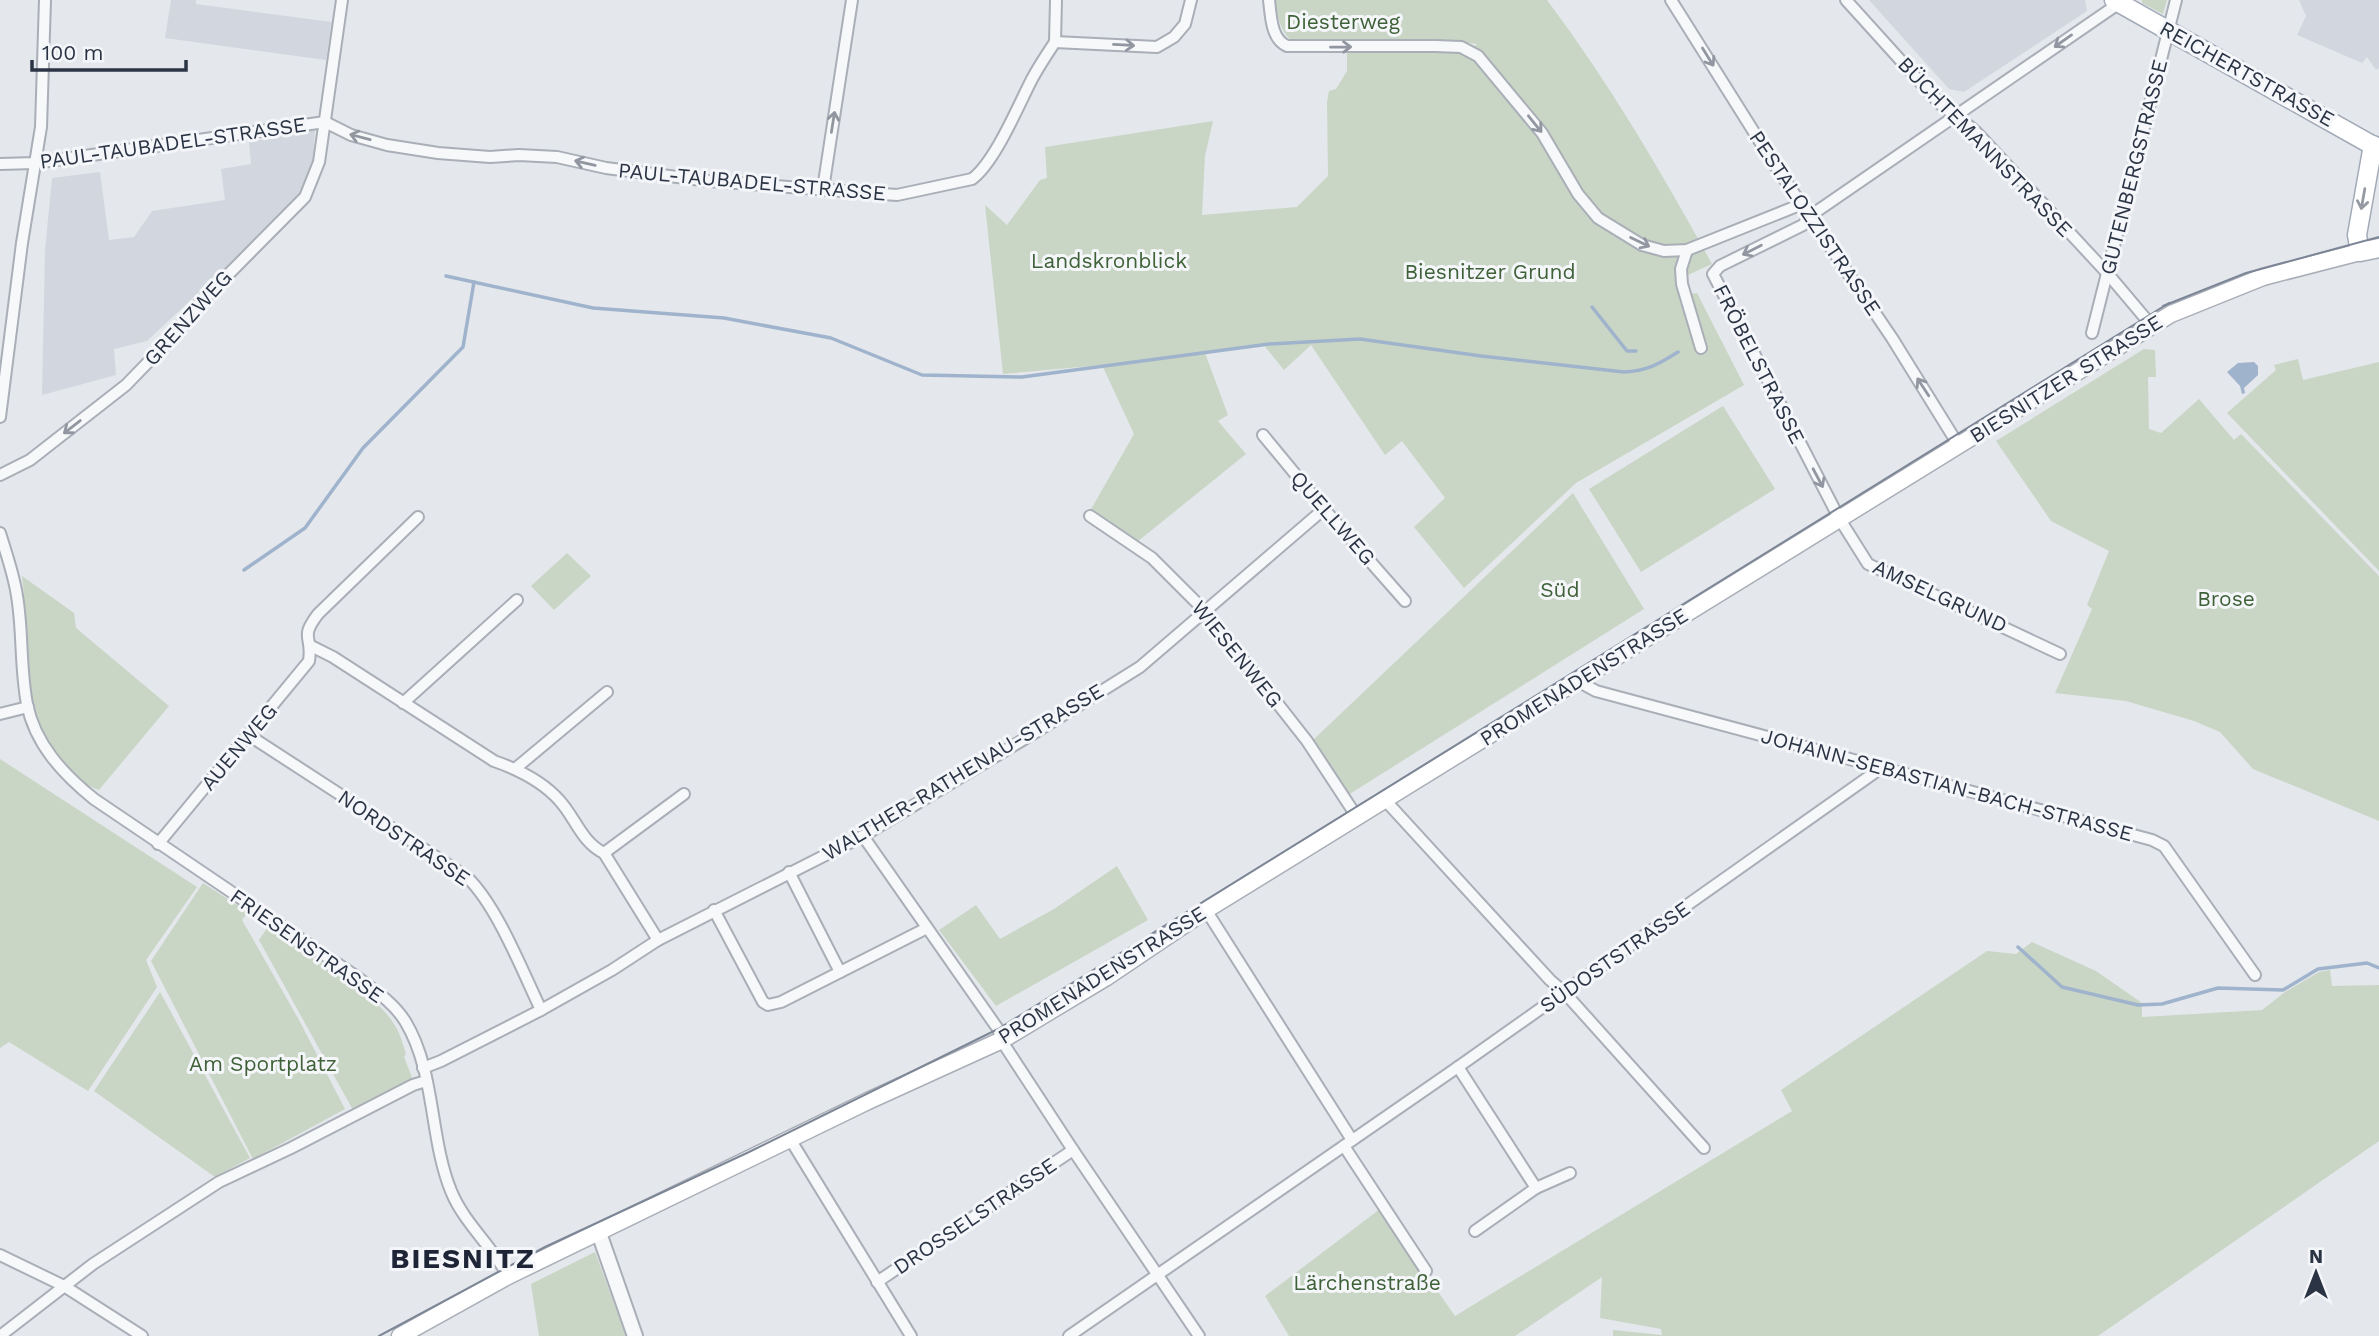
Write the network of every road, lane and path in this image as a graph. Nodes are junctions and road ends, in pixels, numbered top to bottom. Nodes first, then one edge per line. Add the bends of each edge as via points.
1 (45, 0) edge
2 (342, 0) edge
3 (852, 0) edge
4 (1056, 0) edge
5 (1191, 0) edge
6 (1269, 0) edge
7 (1671, 0) edge
8 (1846, 0) edge
9 (2176, 0) edge
10 (2119, 1) edge
11 (2169, 31) junction
12 (1055, 42) junction
13 (1955, 116) junction
14 (325, 122) junction
15 (2377, 145) edge
16 (35, 163) junction
17 (0, 164) edge
18 (823, 189) junction
19 (1802, 204) junction
20 (1810, 216) junction
21 (2379, 248) edge
22 (1687, 250) junction
23 (2360, 253) junction
24 (2108, 274) junction
25 (2151, 325) junction
26 (2092, 333) dead end
27 (1701, 348) dead end
28 (0, 417) edge
29 (1263, 435) dead end
30 (1959, 446) junction
31 (0, 475) edge
32 (1324, 509) junction
33 (1090, 516) dead end
34 (418, 517) dead end
35 (1839, 518) junction
36 (0, 533) edge
37 (1774, 559) joint
38 (517, 600) dead end
39 (1405, 601) dead end
40 (1205, 611) junction
41 (311, 646) junction
42 (2060, 653) dead end
43 (1581, 679) junction
44 (607, 692) dead end
45 (403, 703) junction
46 (27, 707) junction
47 (0, 714) edge
48 (250, 736) junction
49 (1884, 766) junction
50 (516, 768) junction
51 (684, 794) dead end
52 (1385, 800) junction
53 (1357, 817) junction
54 (863, 836) junction
55 (158, 844) junction
56 (604, 853) junction
57 (789, 872) junction
58 (714, 910) junction
59 (1206, 910) junction
60 (927, 928) junction
61 (658, 940) junction
62 (840, 972) junction
63 (2255, 975) dead end
64 (1564, 992) junction
65 (541, 1010) junction
66 (1002, 1040) junction
67 (1458, 1067) junction
68 (423, 1068) junction
69 (426, 1081) junction
70 (790, 1139) junction
71 (1348, 1143) junction
72 (1704, 1148) dead end
73 (1073, 1150) junction
74 (1570, 1173) dead end
75 (1536, 1188) junction
76 (1475, 1231) dead end
77 (599, 1233) junction
78 (0, 1255) edge
79 (1426, 1271) dead end
80 (1158, 1275) junction
81 (508, 1276) junction
82 (877, 1282) junction
83 (64, 1286) junction
84 (410, 1333) edge
85 (0, 1336) edge
86 (142, 1336) edge
87 (635, 1336) edge
88 (911, 1336) edge
89 (1069, 1336) edge
90 (1199, 1336) edge

1 - 16 street via 41,127
2 - 14 street, GRENZWEG
18 -> 3 street
4 - 12 street
12 -> 5 street via 1157,47 1185,24
6 -> 22 street via 1281,43 1299,47 1461,47 1478,56 1542,133 1598,218 1642,245 1664,251
7 -> 19 street, PESTALOZZISTRASSE
8 - 13 street, BÜCHTEMANNSTRASSE
9 - 11 street, GUTENBERGSTRASSE
10 - 11 main road, REICHERTSTRASSE
10 -> 13 street
11 - 15 main road, REICHERTSTRASSE
11 - 24 street, GUTENBERGSTRASSE
12 - 18 street, PAUL-TAUBADEL-STRASSE via 979,174 897,195
13 - 20 street
13 - 24 street, BÜCHTEMANNSTRASSE via 1968,124
14 - 16 street, PAUL-TAUBADEL-STRASSE
18 -> 14 street, PAUL-TAUBADEL-STRASSE via 668,178 557,157 438,153 387,145
14 -> 31 street, GRENZWEG via 319,162 305,197 126,385 30,460
15 -> 23 main road via 2357,235
16 - 17 street, PAUL-TAUBADEL-STRASSE
16 - 28 street
19 - 20 street, PESTALOZZISTRASSE
19 - 22 street
30 -> 20 street, PESTALOZZISTRASSE
20 -> 35 street, FRÖBELSTRASSE via 1803,225 1720,266 1713,274
21 - 23 main road, BIESNITZER STRASSE
22 - 27 street via 1682,284
23 - 25 main road, BIESNITZER STRASSE via 2253,281
24 - 25 street, BÜCHTEMANNSTRASSE
24 - 26 street, GUTENBERGSTRASSE
25 - 30 main road, BIESNITZER STRASSE
29 - 32 street, QUELLWEG
30 - 35 main road, BIESNITZER STRASSE
32 - 39 street, QUELLWEG
32 - 40 street, WALTHER-RATHENAU-STRASSE
33 - 40 street, WIESENWEG via 1152,558
34 - 41 street, AUENWEG via 318,614 307,629
35 - 37 main road, BIESNITZER STRASSE
35 - 42 street, AMSELGRUND via 1868,564
36 - 46 street, FRIESENSTRASSE via 17,595
37 - 43 main road, PROMENADENSTRASSE
38 - 45 street
40 - 53 street, WIESENWEG via 1307,741
40 - 54 street, WALTHER-RATHENAU-STRASSE via 1140,667
41 - 45 street
41 - 48 street, AUENWEG via 309,662
43 - 49 street, JOHANN-SEBASTIAN-BACH-STRASSE via 1596,691
43 - 52 main road, PROMENADENSTRASSE
44 - 50 street
45 - 50 street via 494,761
46 - 47 street
46 - 55 street, FRIESENSTRASSE via 39,738 75,783
48 - 55 street, AUENWEG
48 - 65 street, NORDSTRASSE via 479,888
49 - 63 street, JOHANN-SEBASTIAN-BACH-STRASSE via 2164,846
49 - 64 street, SÜDOSTSTRASSE
50 - 56 street via 556,796 592,847
51 - 56 street
52 - 53 main road, PROMENADENSTRASSE
52 - 64 street
53 - 59 main road, PROMENADENSTRASSE
54 - 57 street, WALTHER-RATHENAU-STRASSE
54 - 60 street
55 - 68 street, FRIESENSTRASSE via 379,994 404,1020
56 - 61 street
57 - 58 street, WALTHER-RATHENAU-STRASSE
57 - 62 street
58 - 61 street, WALTHER-RATHENAU-STRASSE
58 - 62 street via 768,1005
59 - 66 main road, PROMENADENSTRASSE
59 - 71 street
60 - 62 street
60 - 66 street
61 - 65 street, WALTHER-RATHENAU-STRASSE
64 - 67 street, SÜDOSTSTRASSE
64 - 72 street
65 - 68 street, WALTHER-RATHENAU-STRASSE
66 - 70 main road, PROMENADENSTRASSE
66 - 73 street
67 - 71 street, SÜDOSTSTRASSE
67 - 75 street
68 - 69 street, FRIESENSTRASSE
69 - 81 street, FRIESENSTRASSE via 450,1189
69 - 83 street via 219,1182
70 - 77 main road, PROMENADENSTRASSE
70 - 82 street
71 - 79 street
71 - 80 street, SÜDOSTSTRASSE
73 - 80 street
73 - 82 street, DROSSELSTRASSE
74 - 75 street
75 - 76 street
77 - 81 main road, PROMENADENSTRASSE
77 - 87 street
78 - 83 street
80 - 89 street, SÜDOSTSTRASSE
80 - 90 street
81 - 84 main road, PROMENADENSTRASSE
82 - 88 street
83 - 85 street
83 - 86 street

